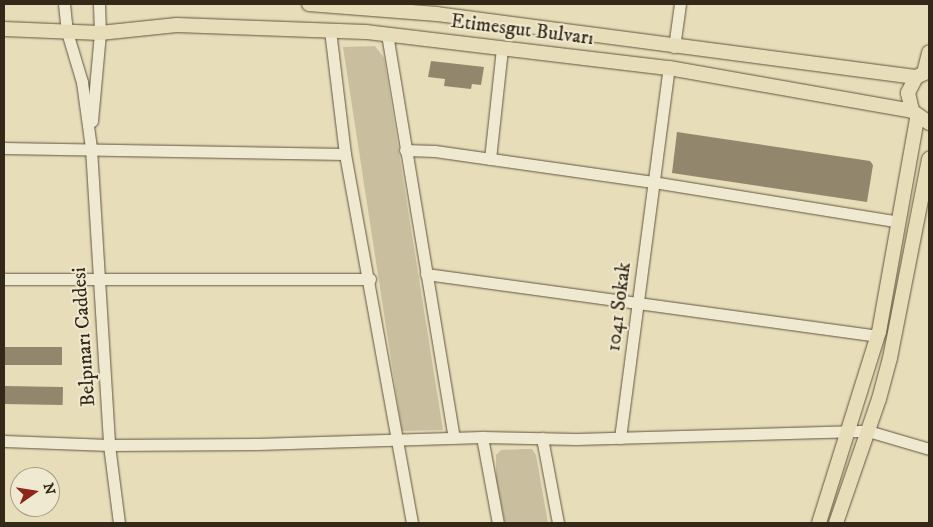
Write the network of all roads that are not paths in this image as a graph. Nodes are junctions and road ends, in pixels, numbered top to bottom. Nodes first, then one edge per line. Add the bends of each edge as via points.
1 (64, 4) edge
2 (99, 4) edge
3 (309, 4) edge
4 (324, 4) edge
5 (680, 4) edge
6 (366, 5) edge
7 (4, 28) edge
8 (330, 30) junction
9 (68, 32) junction
10 (100, 33) junction
11 (387, 34) junction
12 (674, 47) junction
13 (502, 49) junction
14 (929, 53) edge
15 (669, 68) junction
16 (923, 74) edge
17 (919, 117) edge
18 (4, 148) edge
19 (91, 148) junction
20 (404, 150) junction
21 (345, 154) junction
22 (490, 158) junction
23 (929, 159) edge
24 (653, 182) junction
25 (899, 222) junction
26 (426, 274) junction
27 (99, 278) junction
28 (4, 279) edge
29 (370, 279) junction
30 (640, 304) junction
31 (878, 336) junction
32 (849, 431) junction
33 (868, 431) junction
34 (482, 436) junction
35 (454, 437) junction
36 (542, 438) junction
37 (620, 438) junction
38 (399, 439) junction
39 (4, 441) edge
40 (109, 445) junction
41 (929, 449) edge
42 (119, 523) edge
43 (412, 523) edge
44 (498, 523) edge
45 (558, 523) edge
46 (819, 523) edge
47 (836, 523) edge

1 - 9 street, Belpınarı Caddesi
2 - 10 street, Belpınarı Caddesi
3 - 4 main road, Etimesgut Bulvarı
4 - 6 main road, Etimesgut Bulvarı
5 - 12 street
6 - 12 main road, Etimesgut Bulvarı
7 - 9 main road, Etimesgut Bulvarı
8 - 10 main road, Etimesgut Bulvarı via 177,25
8 - 11 main road, Etimesgut Bulvarı
8 - 21 street
9 - 10 main road, Etimesgut Bulvarı
9 - 19 street, Belpınarı Caddesi via 82,82
10 - 19 street, Belpınarı Caddesi
11 - 13 main road, Etimesgut Bulvarı
11 - 20 street
12 - 16 main road, Etimesgut Bulvarı
13 - 15 main road, Etimesgut Bulvarı
13 - 22 street
14 - 16 main road
15 - 17 main road, Etimesgut Bulvarı
15 - 24 street, 1041 Sokak
16 - 17 main road via 908,93
17 - 25 main road
18 - 19 street
19 - 21 street
19 - 27 street, Belpınarı Caddesi
20 - 22 street
20 - 26 street
21 - 29 street
22 - 24 street
23 - 33 main road via 890,358
24 - 25 street
24 - 30 street, 1041 Sokak
25 - 31 main road
26 - 30 street
26 - 35 street
27 - 28 street
27 - 29 street
27 - 40 street, Belpınarı Caddesi
29 - 38 street
30 - 31 street
30 - 37 street, 1041 Sokak
31 - 32 main road
32 - 33 street
32 - 37 street
32 - 46 main road
33 - 41 street
33 - 47 main road
34 - 35 street
34 - 36 street
34 - 44 street
35 - 38 street
36 - 37 street
36 - 45 street
38 - 40 street
38 - 43 street
39 - 40 street
40 - 42 street, Belpınarı Caddesi

